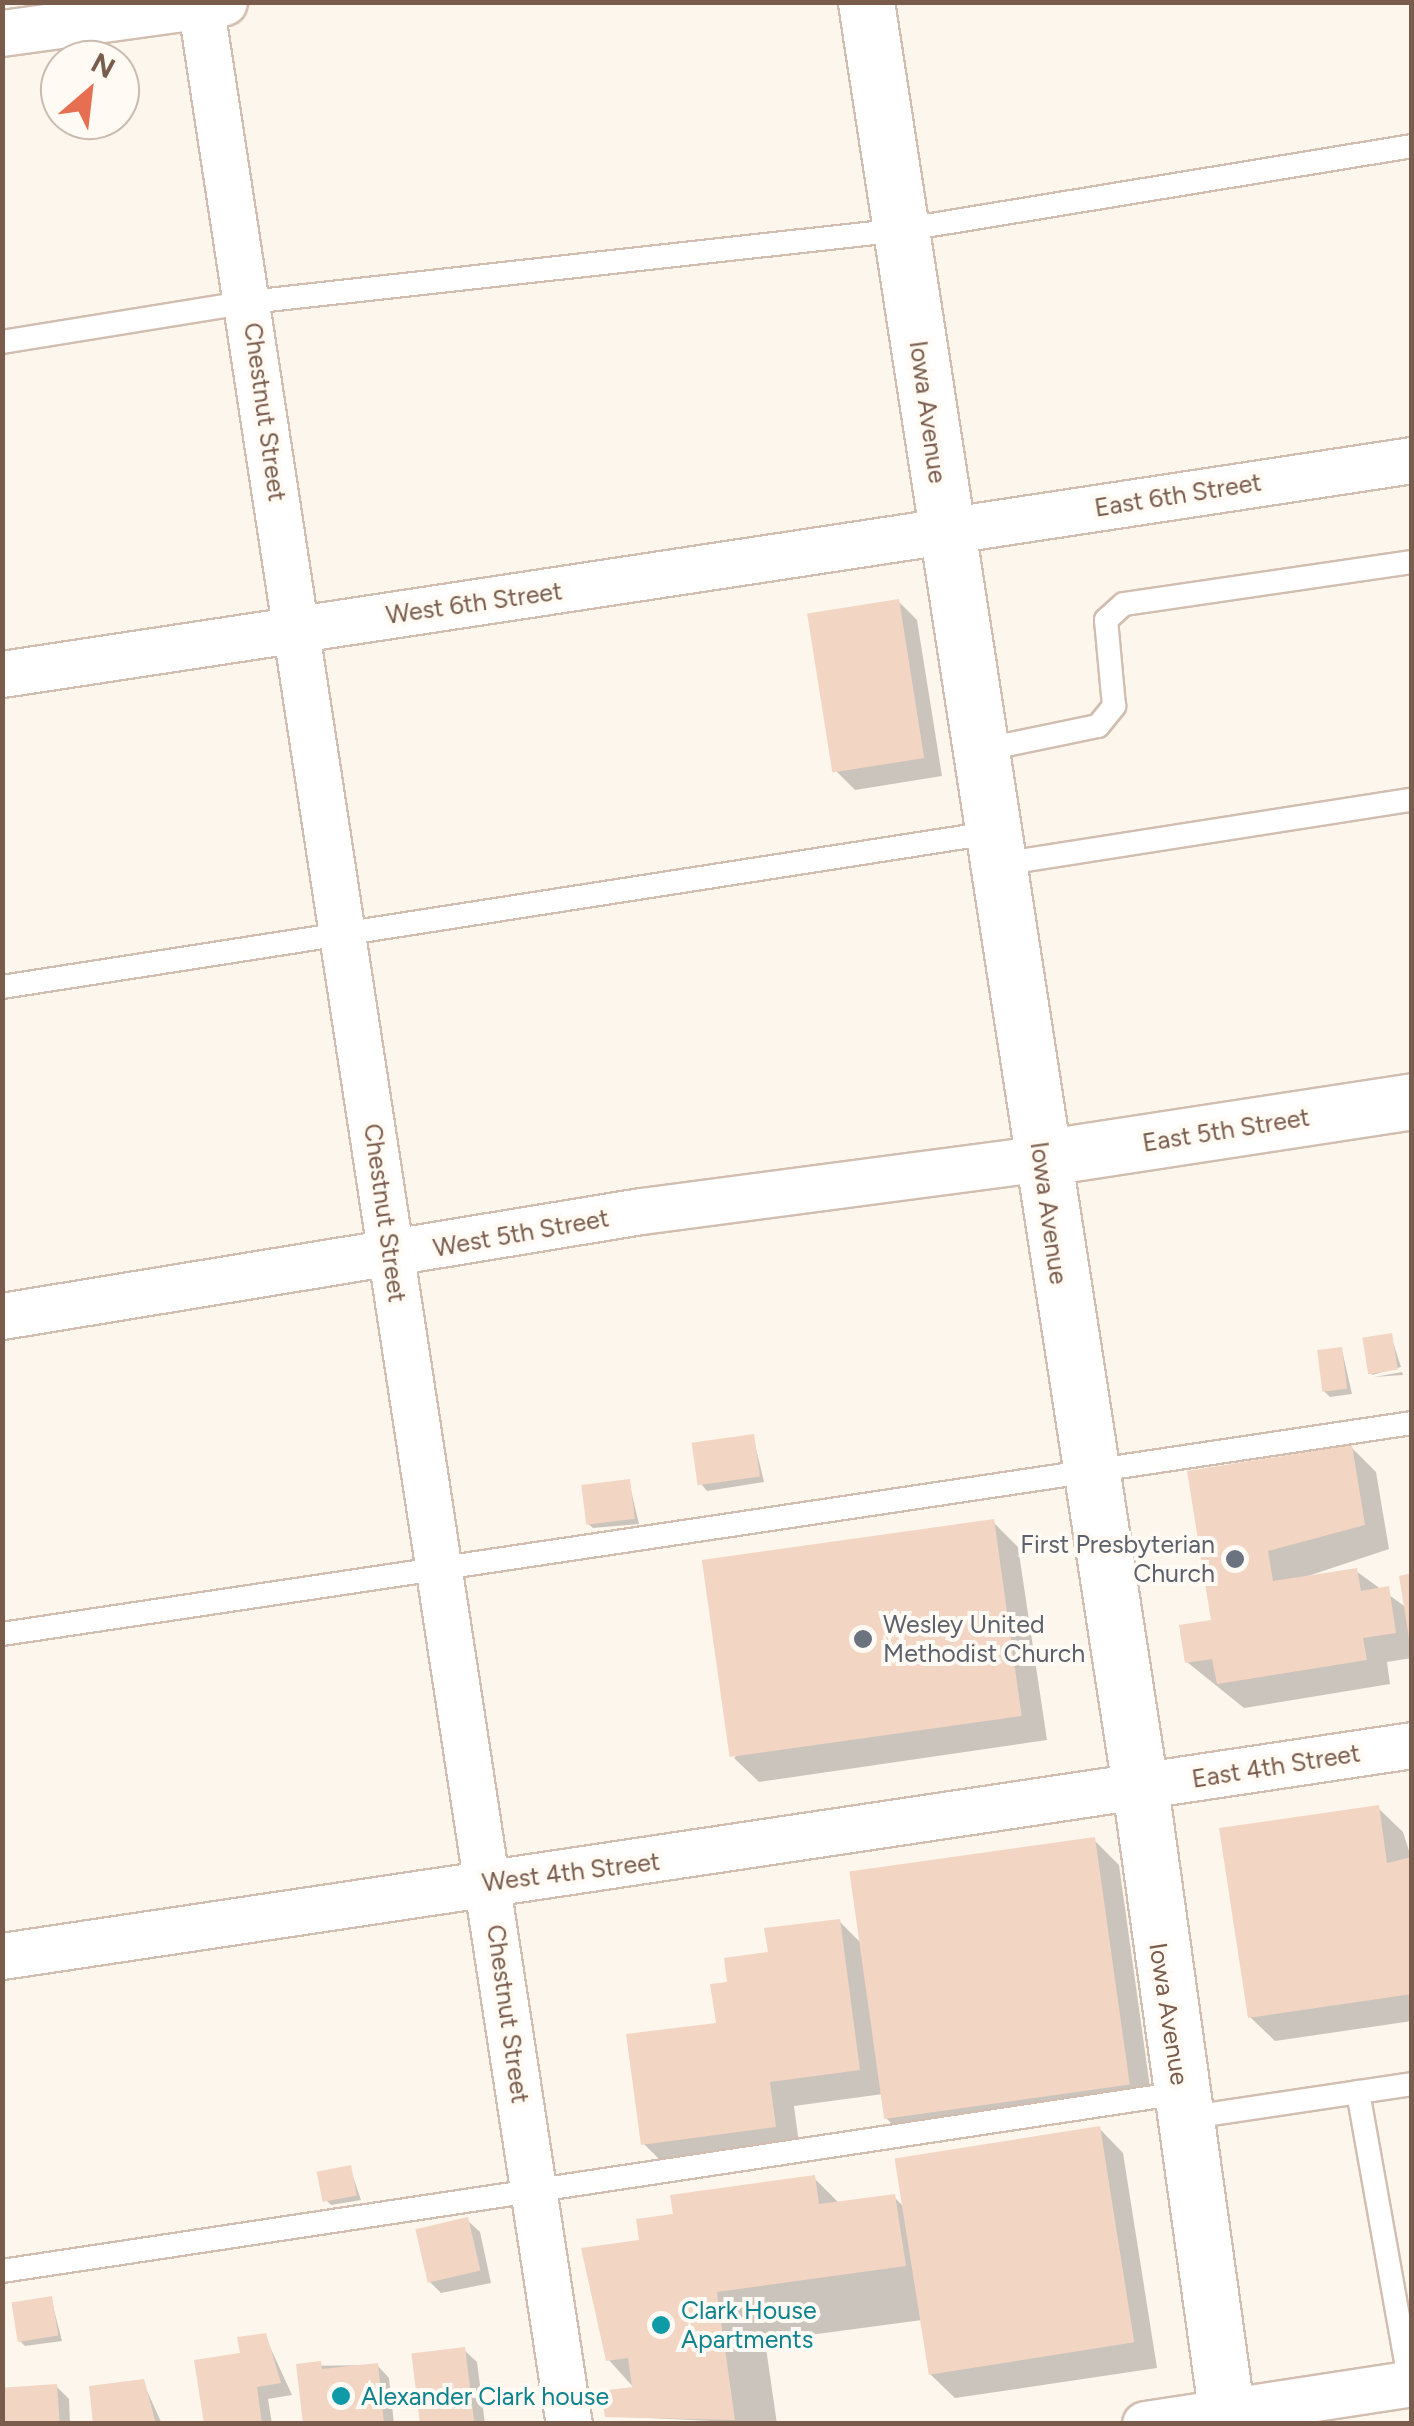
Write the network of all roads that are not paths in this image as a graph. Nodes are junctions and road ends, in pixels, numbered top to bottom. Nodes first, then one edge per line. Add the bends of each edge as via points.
1 (866, 2) edge
2 (208, 4) edge
3 (2, 33) edge
4 (1412, 146) edge
5 (902, 230) junction
6 (250, 302) junction
7 (2, 342) edge
8 (1412, 460) edge
9 (945, 532) junction
10 (1412, 562) edge
11 (295, 628) junction
12 (2, 674) edge
13 (982, 750) junction
14 (1412, 800) edge
15 (998, 848) junction
16 (344, 933) junction
17 (2, 987) edge
18 (1412, 1100) edge
19 (1040, 1158) junction
20 (392, 1255) junction
21 (2, 1316) edge
22 (1412, 1423) edge
23 (1086, 1467) junction
24 (438, 1564) junction
25 (2, 1634) edge
26 (1412, 1745) edge
27 (1140, 1787) junction
28 (487, 1882) junction
29 (2, 1956) edge
30 (1412, 2084) edge
31 (1358, 2092) junction
32 (1184, 2106) junction
33 (535, 2197) junction
34 (2, 2272) edge
35 (1410, 2383) edge
36 (1227, 2417) edge
37 (570, 2424) edge
38 (1146, 2424) edge

1 - 5 street, Iowa Avenue
2 - 3 street
2 - 6 street, Chestnut Street
4 - 5 lane
5 - 6 lane
5 - 9 street, Iowa Avenue
6 - 7 lane
6 - 11 street, Chestnut Street
8 - 9 street, East 6th Street
9 - 11 street, West 6th Street
9 - 13 street, Iowa Avenue
10 - 13 lane via 1124,604 1106,620 1114,706 1098,726
11 - 12 street, West 6th Street
11 - 16 street, Chestnut Street
13 - 15 street, Iowa Avenue
14 - 15 lane
15 - 16 lane
15 - 19 street, Iowa Avenue
16 - 17 lane
16 - 20 street, Chestnut Street
18 - 19 street, East 5th Street
19 - 20 street, West 5th Street
19 - 23 street, Iowa Avenue
20 - 21 street, West 5th Street
20 - 24 street, Chestnut Street
22 - 23 lane
23 - 24 lane
23 - 27 street, Iowa Avenue
24 - 25 lane
24 - 28 street, Chestnut Street
26 - 27 street, East 4th Street
27 - 28 street, West 4th Street
27 - 32 street, Iowa Avenue
28 - 29 street, West 4th Street
28 - 33 street, Chestnut Street
30 - 31 lane
31 - 32 lane
31 - 35 lane
32 - 33 lane
32 - 36 street, Iowa Avenue
33 - 34 lane
33 - 37 street, Chestnut Street
35 - 36 street
36 - 38 street

